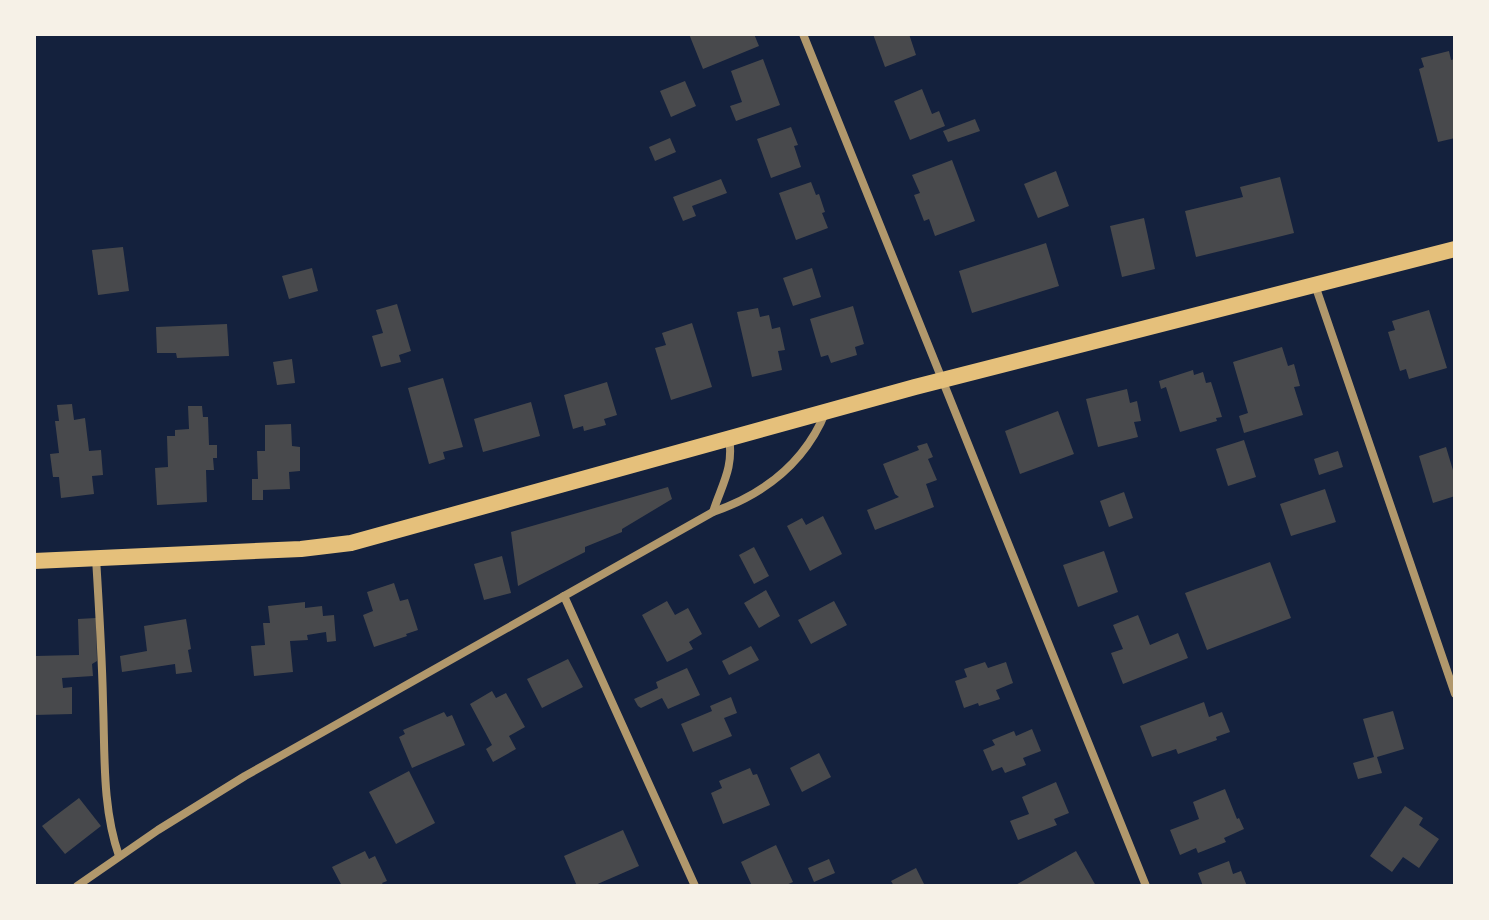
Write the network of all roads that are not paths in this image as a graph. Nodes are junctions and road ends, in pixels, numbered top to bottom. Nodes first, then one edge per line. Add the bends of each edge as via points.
1 (803, 34) edge
2 (1455, 249) edge
3 (1315, 284) junction
4 (941, 380) junction
5 (826, 411) junction
6 (729, 437) junction
7 (713, 512) junction
8 (96, 558) junction
9 (34, 561) edge
10 (564, 596) junction
11 (1455, 694) edge
12 (119, 856) junction
13 (77, 886) edge
14 (695, 886) edge
15 (1146, 886) edge

1 - 4 street
2 - 3 main road
3 - 4 main road
3 - 11 street
4 - 5 main road
4 - 15 street
5 - 6 main road
5 - 7 street via 791,467 750,496
6 - 7 street via 730,467
6 - 8 main road via 351,543
7 - 10 street
8 - 9 main road
8 - 12 street via 107,804
10 - 12 street via 293,747
10 - 14 street
12 - 13 street

